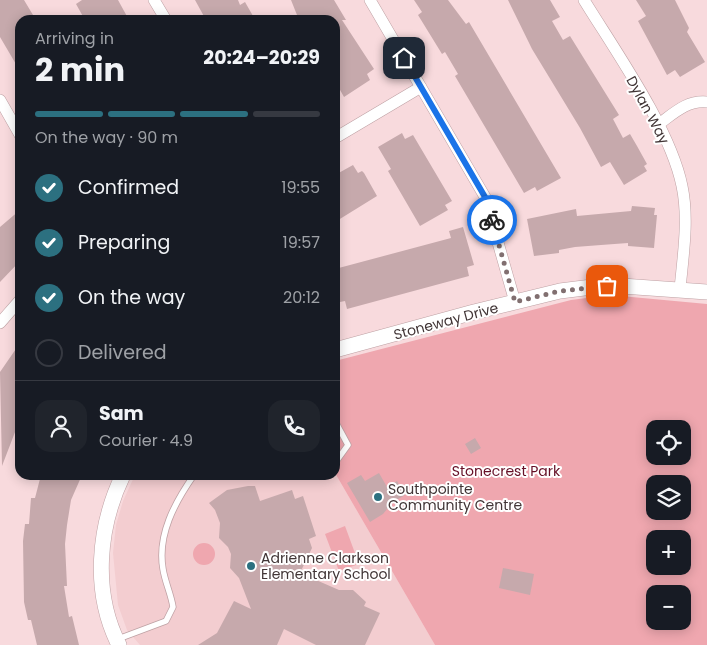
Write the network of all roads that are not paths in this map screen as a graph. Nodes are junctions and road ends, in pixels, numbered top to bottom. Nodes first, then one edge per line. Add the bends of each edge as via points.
1 (154, 0) edge
2 (370, 0) edge
3 (584, 0) edge
4 (163, 15) edge
5 (420, 87) junction
6 (0, 100) edge
7 (707, 102) edge
8 (659, 124) junction
9 (15, 126) edge
10 (340, 135) edge
11 (680, 289) junction
12 (707, 292) edge
13 (515, 302) junction
14 (15, 306) edge
15 (0, 323) edge
16 (340, 349) edge
17 (340, 430) edge
18 (340, 455) edge
19 (121, 480) edge
20 (190, 480) edge
21 (117, 642) edge

1 - 4 street
2 - 5 street
3 - 8 street, Dylan Way
5 - 10 street
5 - 13 street via 485,197
6 - 9 street
7 - 8 street via 684,105
8 - 11 street, Dylan Way via 682,186 685,222
11 - 12 street, Stoneway Drive
11 - 13 street, Stoneway Drive via 592,287
13 - 16 street, Stoneway Drive
14 - 15 street
17 - 18 lane via 348,445
19 - 21 street via 107,514 102,540 103,588
20 - 21 lane via 178,497 165,531 163,568 174,607 166,621

